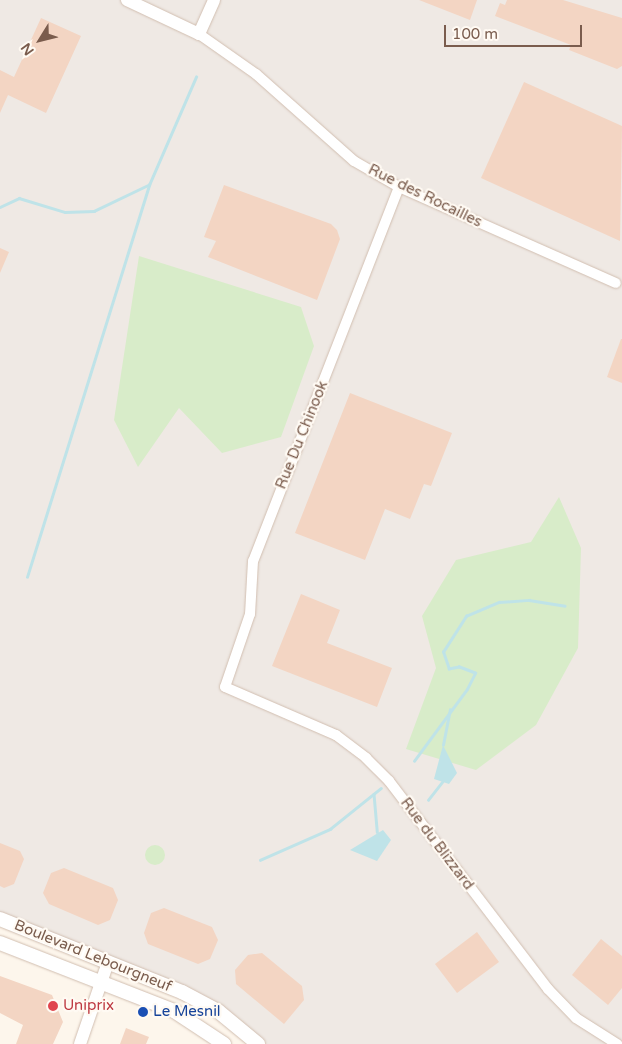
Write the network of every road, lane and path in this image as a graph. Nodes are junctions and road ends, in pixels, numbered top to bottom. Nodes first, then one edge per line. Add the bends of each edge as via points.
1 (127, 0) edge
2 (214, 0) edge
3 (198, 34) junction
4 (399, 187) junction
5 (616, 283) dead end
6 (225, 687) joint
7 (0, 919) edge
8 (0, 944) edge
9 (108, 962) junction
10 (101, 984) junction
11 (80, 1044) edge
12 (224, 1044) edge
13 (258, 1044) edge
14 (617, 1044) edge

1 - 3 street, Rue des Rocailles
2 - 3 street
3 - 4 street, Rue des Rocailles via 256,74 354,161
4 - 5 street, Rue des Rocailles
4 - 6 street, Rue Du Chinook via 253,561 250,614
6 - 14 street, Rue du Blizzard via 336,735 366,758 389,781 548,989 576,1018
7 - 9 main road, Boulevard Lebourgneuf
8 - 10 main road, Boulevard Lebourgneuf
9 - 10 street
9 - 13 main road, Boulevard Lebourgneuf via 218,1010
10 - 11 street
10 - 12 main road, Boulevard Lebourgneuf via 174,1011

